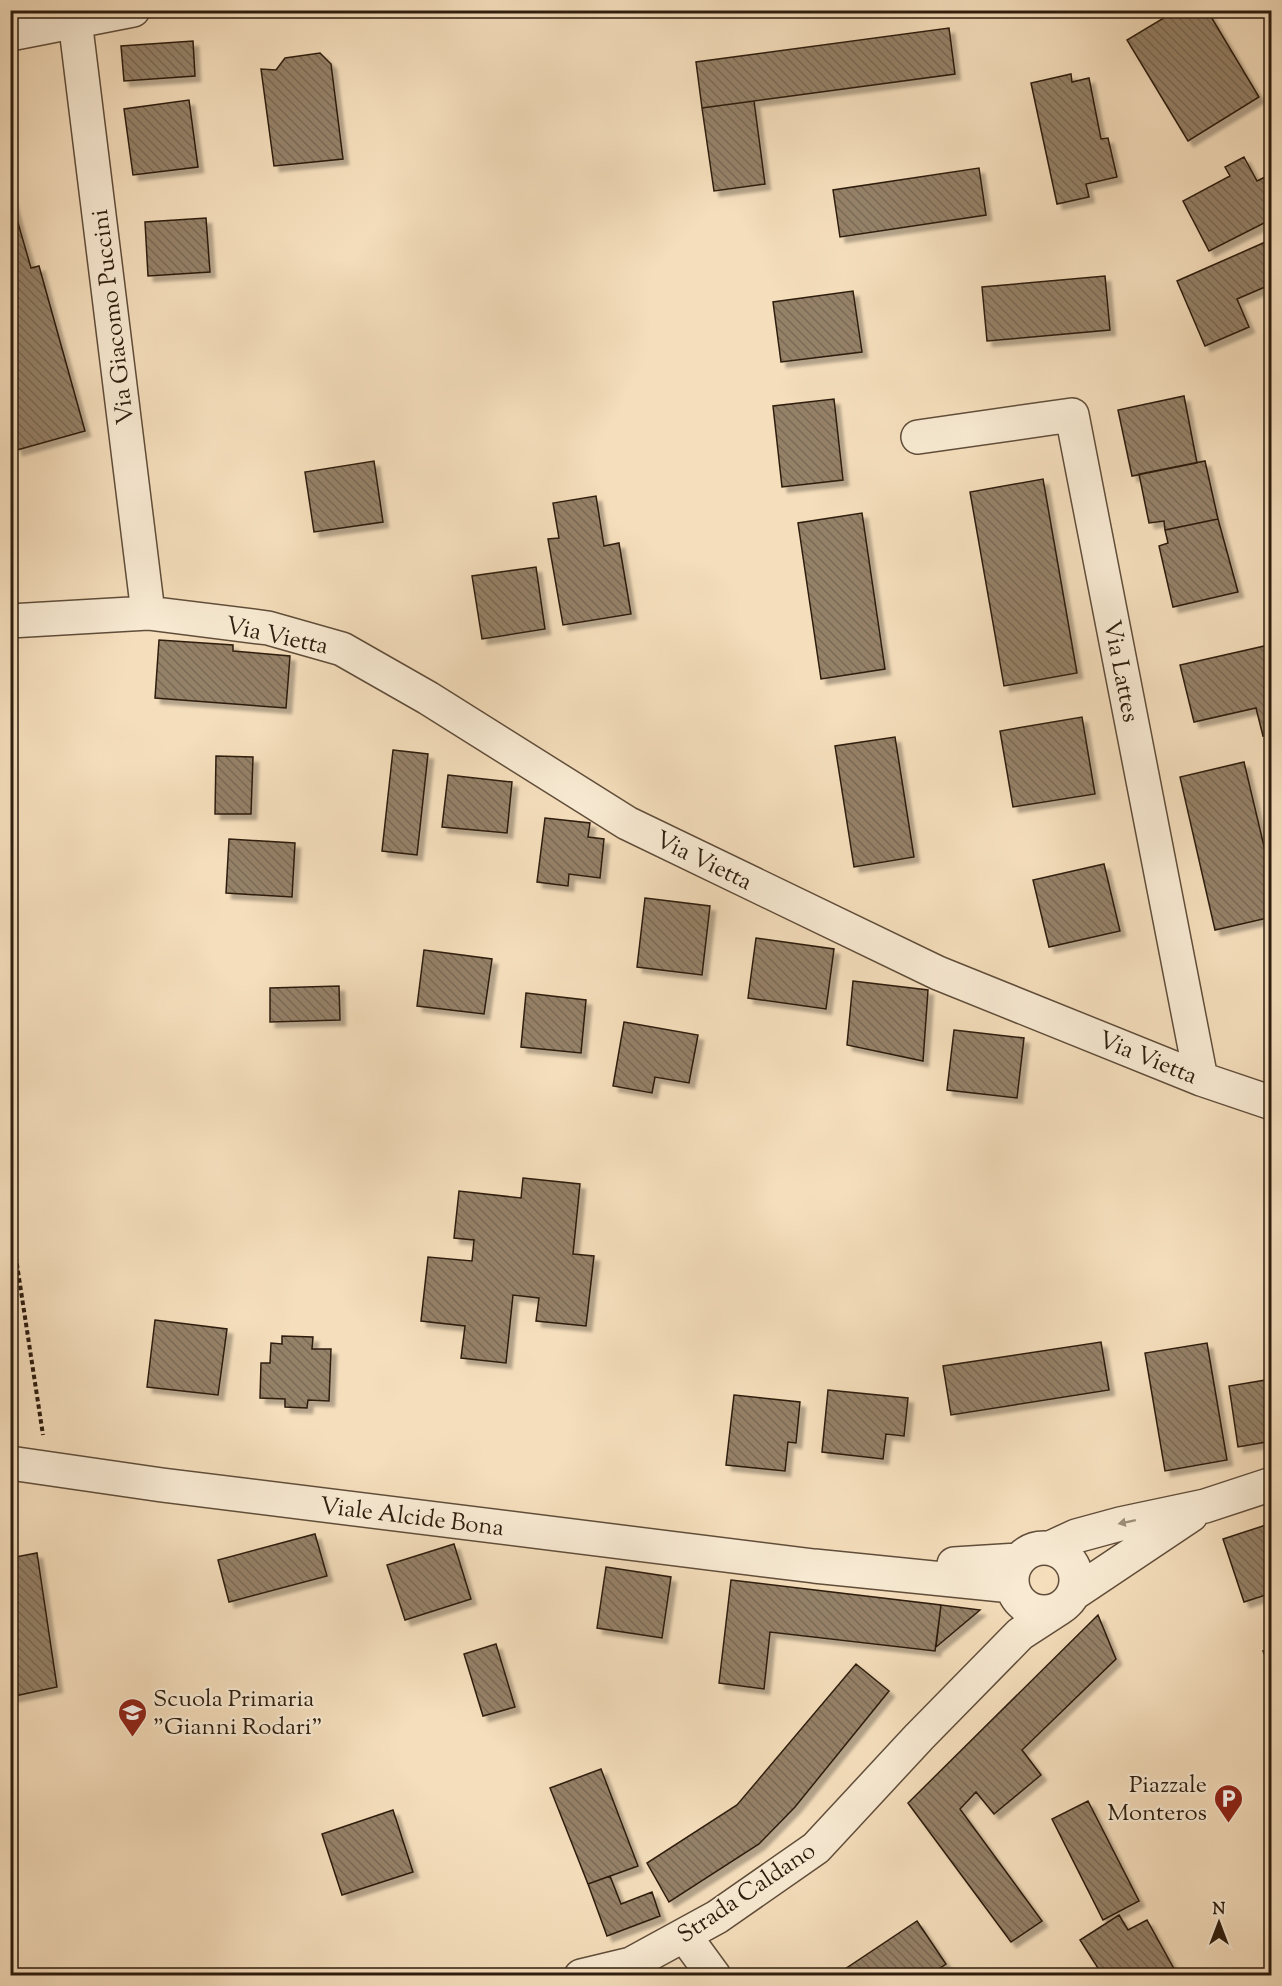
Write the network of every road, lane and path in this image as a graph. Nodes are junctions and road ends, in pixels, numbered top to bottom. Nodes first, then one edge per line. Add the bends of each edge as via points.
1 (133, 10) edge
2 (75, 20) junction
3 (10, 34) edge
4 (918, 437) dead end
5 (148, 614) junction
6 (10, 621) edge
7 (1201, 1078) junction
8 (1272, 1103) edge
9 (10, 1219) edge
10 (10, 1463) edge
11 (49, 1469) junction
12 (1272, 1484) edge
13 (1205, 1506) junction
14 (1050, 1548) junction
15 (1016, 1582) junction
16 (1066, 1601) junction
17 (986, 1668) junction
18 (684, 1935) junction
19 (581, 1976) edge
20 (714, 1976) edge

1 - 2 street
2 - 3 street
2 - 5 street, Via Giacomo Puccini
4 - 7 street, Via Lattes via 1072,415
5 - 6 street, Via Vietta
5 - 7 street, Via Vietta via 268,628 342,649 627,823 938,973
7 - 8 street, Via Vietta
9 - 11 path
10 - 11 street, Viale Alcide Bona
11 - 15 street, Viale Alcide Bona via 814,1566 912,1566
12 - 13 street
13 -> 14 street via 1120,1524
13 - 16 street, Strada Caldano
14 - 15 street via 1032,1549
14 - 16 street via 1073,1565 1076,1585
15 - 16 street via 1028,1608 1038,1612
15 - 17 street, Strada Caldano
16 - 17 street, Strada Caldano via 1020,1634
17 - 18 street, Strada Caldano via 816,1848 717,1917
18 - 19 street, Strada Caldano via 631,1964
18 - 20 street

